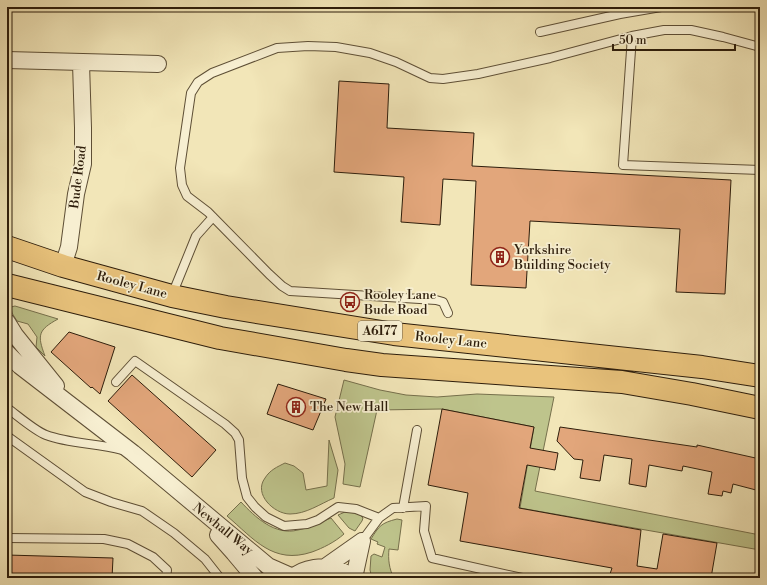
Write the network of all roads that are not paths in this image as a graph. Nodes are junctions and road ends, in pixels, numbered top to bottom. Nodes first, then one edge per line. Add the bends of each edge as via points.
1 (661, 7) edge
2 (618, 10) edge
3 (540, 32) dead end
4 (632, 36) junction
5 (760, 47) edge
6 (7, 60) edge
7 (81, 63) junction
8 (158, 64) dead end
9 (760, 170) edge
10 (213, 217) junction
11 (7, 247) edge
12 (63, 266) junction
13 (7, 285) edge
14 (172, 296) junction
15 (448, 313) dead end
16 (7, 322) edge
17 (7, 353) edge
18 (758, 374) edge
19 (116, 382) dead end
20 (70, 404) junction
21 (7, 408) edge
22 (760, 408) edge
23 (417, 430) dead end
24 (7, 436) edge
25 (133, 453) junction
26 (157, 475) junction
27 (403, 508) junction
28 (379, 518) junction
29 (7, 538) edge
30 (362, 540) junction
31 (325, 567) junction
32 (293, 577) edge
33 (166, 578) edge
34 (220, 578) edge
35 (255, 578) edge
36 (354, 578) edge
37 (522, 578) edge

1 - 2 lane
2 - 3 lane
4 - 5 lane via 664,30 691,30
4 - 9 lane via 623,165
4 - 10 lane via 550,58 443,79 430,78 370,53 336,47 308,46 277,48 218,71 198,82 192,93 180,168 182,185 187,196
6 - 7 street
7 - 8 street
7 - 12 street, Bude Road via 83,164 69,247
10 - 14 lane via 196,236
10 - 15 lane via 251,258 290,290 436,300 443,302
11 - 12 highway, Rooley Lane / A6177
12 - 14 highway, Rooley Lane / A6177
13 - 22 highway via 220,338 346,360 382,365 622,382
14 - 18 highway, Rooley Lane / A6177 via 394,334
16 - 20 street, Newhall Way
17 - 20 street, Newhall Way
19 - 28 lane via 135,361 235,433 239,440 242,478 247,497 266,517 284,526 308,524 338,507 356,509
20 - 25 street, Newhall Way
21 - 25 lane via 44,434
23 - 27 lane
24 - 34 lane via 85,492 142,511 205,559
25 - 26 street, Newhall Way
26 - 32 street, Newhall Way via 268,566
26 - 35 street, Newhall Way via 234,552
27 - 28 lane via 393,508
27 - 37 lane via 426,506 424,531 432,558
28 - 30 lane
29 - 33 lane via 104,539 128,544 153,557 167,570
30 - 31 street
30 - 36 street
31 - 32 street, Newhall Way via 309,569
31 - 36 street, Newhall Way via 340,570

